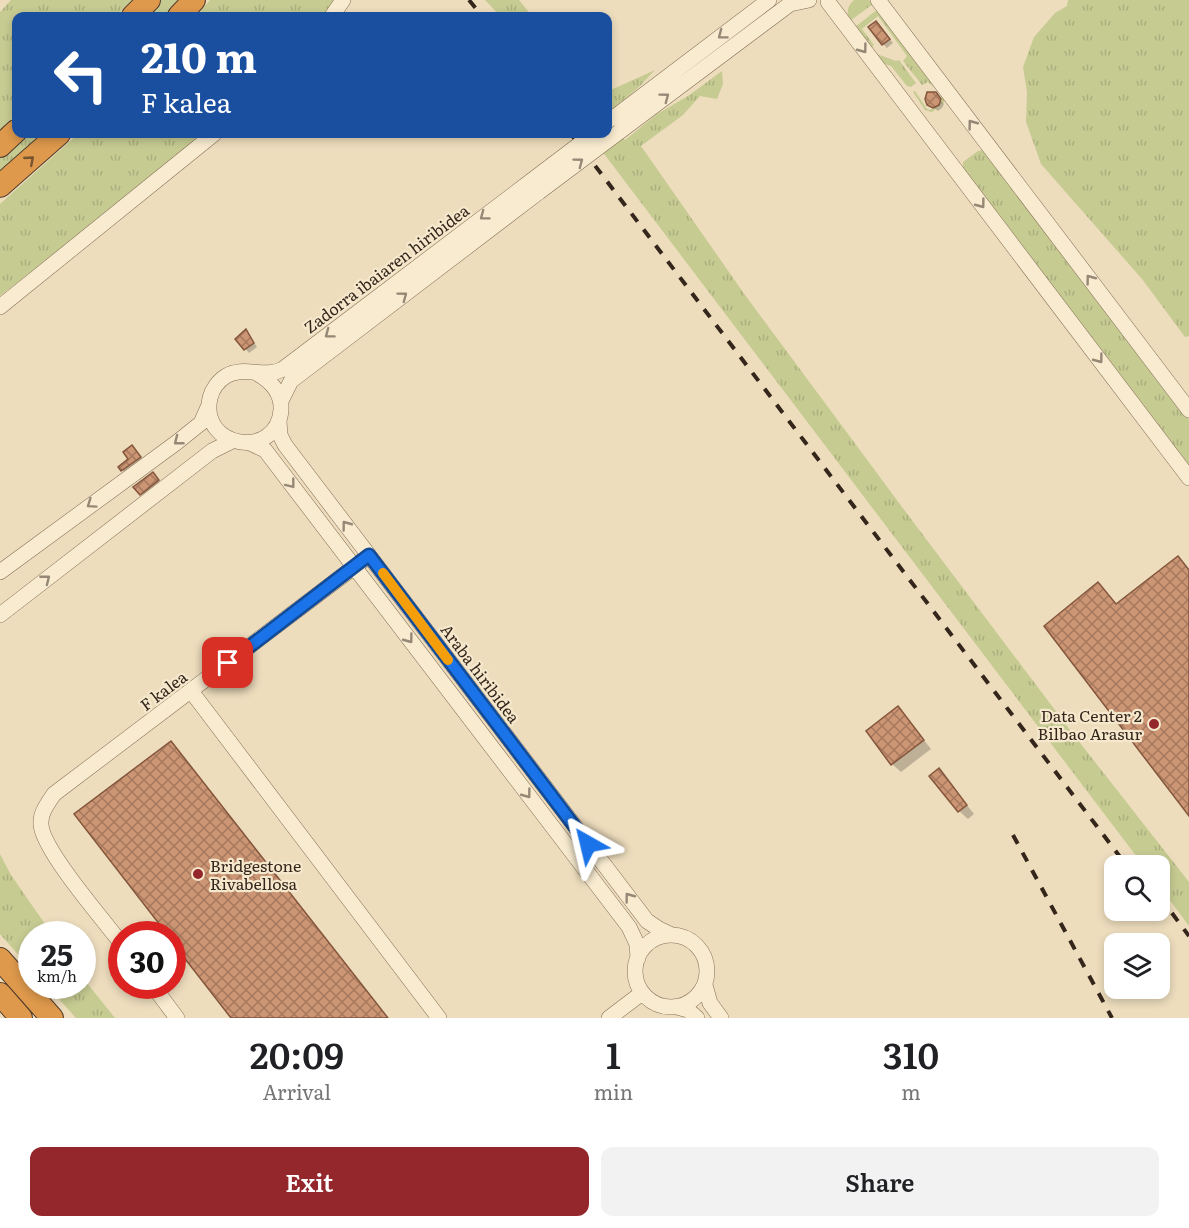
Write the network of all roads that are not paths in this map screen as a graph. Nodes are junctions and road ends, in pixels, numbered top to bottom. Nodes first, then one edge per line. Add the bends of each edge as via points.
1 (149, 0) edge
2 (194, 0) edge
3 (769, 0) edge
4 (878, 0) edge
5 (822, 1) edge
6 (137, 12) edge
7 (183, 12) edge
8 (612, 125) edge
9 (12, 135) edge
10 (54, 138) edge
11 (209, 138) edge
12 (589, 138) edge
13 (596, 138) edge
14 (0, 146) edge
15 (0, 186) edge
16 (535, 187) junction
17 (0, 307) edge
18 (258, 374) junction
19 (281, 401) junction
20 (209, 405) junction
21 (1189, 410) edge
22 (279, 421) junction
23 (232, 441) junction
24 (250, 443) junction
25 (1189, 478) edge
26 (369, 555) junction
27 (354, 566) junction
28 (0, 572) edge
29 (0, 615) edge
30 (191, 691) junction
31 (108, 926) edge
32 (672, 935) junction
33 (638, 958) junction
34 (0, 959) edge
35 (705, 985) junction
36 (642, 993) junction
37 (0, 994) edge
38 (163, 999) edge
39 (677, 1007) junction
40 (21, 1018) edge
41 (52, 1018) edge
42 (177, 1018) edge
43 (439, 1018) edge
44 (609, 1018) edge
45 (696, 1018) edge
46 (721, 1018) edge

1 - 6 highway
2 - 7 highway
3 -> 8 street
21 -> 4 street
8 -> 5 street via 790,4
5 -> 25 street
9 - 14 highway
15 -> 10 highway
11 - 17 street
12 - 16 street, bridge
16 -> 13 street, bridge
16 -> 18 street, Zadorra ibaiaren hiribidea via 283,369
19 -> 16 street, Zadorra ibaiaren hiribidea via 291,381
18 - 19 street via 269,380
18 - 20 street via 247,371 226,376 211,394
19 - 22 street
20 - 23 street via 215,427
20 -> 28 street via 201,423 176,443
22 - 24 street via 267,435
26 -> 22 street, Araba hiribidea via 285,445
23 - 24 street
29 -> 23 street via 212,451
24 -> 27 street via 265,450
26 - 27 street, F kalea
32 -> 26 street, Araba hiribidea via 647,921
27 - 30 street, F kalea
27 -> 33 street via 629,927
30 - 31 street, F kalea via 54,794 42,815 49,849
30 - 43 street
32 - 33 street via 646,945
32 - 35 street via 697,946 705,957
33 - 36 street via 635,969
34 - 41 highway
35 - 39 street via 697,997
35 - 46 street via 710,1004
36 - 39 street via 658,1005
36 - 44 street
37 - 40 highway
38 - 42 street
39 - 45 street

